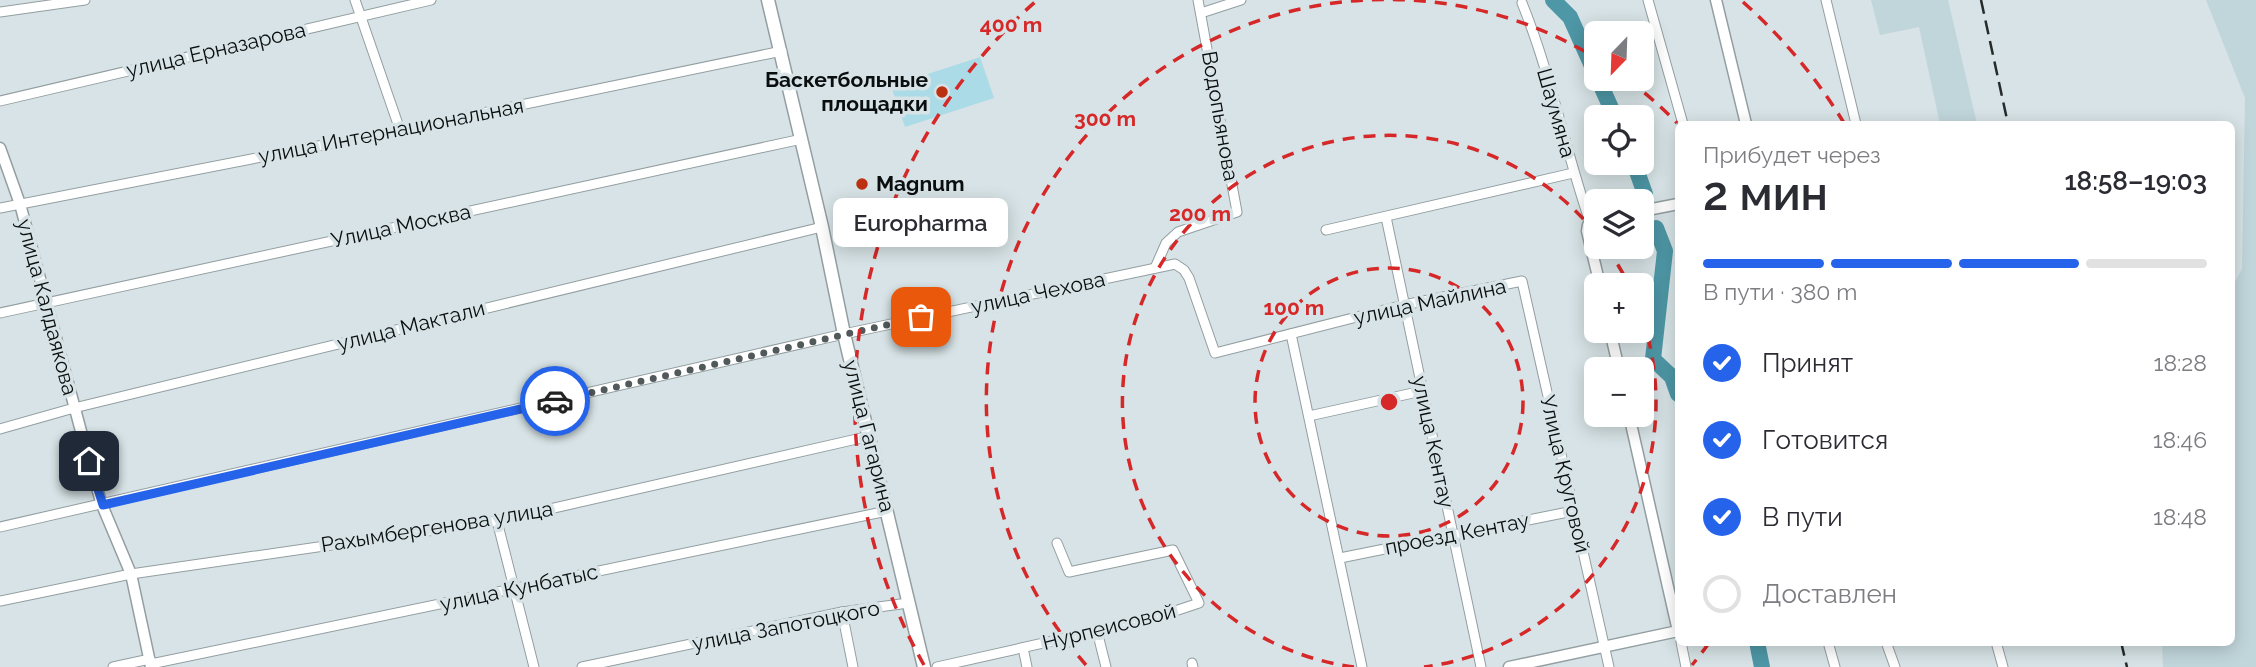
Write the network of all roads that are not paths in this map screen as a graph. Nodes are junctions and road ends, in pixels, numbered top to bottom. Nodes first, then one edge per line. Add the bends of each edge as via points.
1 (85, 0) edge
2 (355, 0) edge
3 (431, 0) edge
4 (768, 0) edge
5 (1198, 0) edge
6 (1241, 0) edge
7 (1648, 0) edge
8 (1716, 0) edge
9 (1826, 0) edge
10 (1522, 3) dead end
11 (0, 12) edge
12 (1201, 13) junction
13 (360, 16) junction
14 (782, 51) junction
15 (0, 100) edge
16 (1682, 121) edge
17 (1745, 121) edge
18 (1855, 121) edge
19 (400, 130) junction
20 (802, 139) junction
21 (0, 148) edge
22 (1573, 173) junction
23 (20, 204) junction
24 (1584, 205) edge
25 (1675, 205) edge
26 (0, 208) edge
27 (1654, 209) edge
28 (1386, 217) junction
29 (822, 226) junction
30 (1326, 230) dead end
31 (1155, 268) junction
32 (1522, 281) joint
33 (48, 303) junction
34 (1404, 306) junction
35 (0, 313) edge
36 (844, 334) junction
37 (1292, 334) junction
38 (1215, 353) joint
39 (1422, 391) junction
40 (74, 408) junction
41 (1309, 416) junction
42 (1632, 427) edge
43 (0, 429) edge
44 (870, 436) junction
45 (103, 505) junction
46 (1573, 510) junction
47 (887, 511) junction
48 (497, 521) junction
49 (0, 527) edge
50 (1454, 536) junction
51 (1057, 543) dead end
52 (1340, 558) junction
53 (131, 574) junction
54 (514, 589) junction
55 (0, 601) edge
56 (908, 603) junction
57 (842, 612) junction
58 (1675, 619) edge
59 (1097, 631) junction
60 (1675, 633) edge
61 (1604, 645) junction
62 (1682, 646) edge
63 (1829, 646) edge
64 (1887, 646) edge
65 (1997, 646) edge
66 (1023, 648) junction
67 (150, 664) edge
68 (113, 667) edge
69 (534, 667) edge
70 (582, 667) edge
71 (853, 667) edge
72 (923, 667) edge
73 (937, 667) edge
74 (1027, 667) edge
75 (1106, 667) edge
76 (1362, 667) edge
77 (1481, 667) edge
78 (1509, 667) edge
79 (1609, 667) edge
80 (1686, 667) edge
81 (1835, 667) edge
82 (1895, 667) edge
83 (2003, 667) edge

1 - 11 street
2 - 13 street
3 - 13 street, улица Ерназарова
4 - 14 main road, улица Гагарина
5 - 12 street, Водопьянова
6 - 12 street
7 - 16 street
8 - 17 street
9 - 18 street
10 - 22 street, Шаумяна
12 - 31 street, Водопьянова via 1237,212 1178,232 1166,243
13 - 15 street, улица Ерназарова
13 - 19 street
14 - 19 street, улица Интернациональная
14 - 20 main road, улица Гагарина
19 - 23 street, улица Интернациональная
20 - 29 main road, улица Гагарина
20 - 33 street, Улица Москва
21 - 23 street, улица Калдаякова
22 - 24 street, Шаумяна
22 - 28 street
23 - 26 street, улица Интернациональная
23 - 33 street, улица Калдаякова
25 - 27 street
28 - 30 street
28 - 34 street, улица Кентау
29 - 36 main road, улица Гагарина
29 - 40 street, улица Мактали
31 - 36 street, улица Чехова
31 - 38 street, улица Чехова via 1175,264 1184,270
32 - 34 street, улица Майлина
32 - 46 street, Улица Круговой
33 - 35 street, Улица Москва
33 - 40 street, улица Калдаякова
34 - 37 street, улица Майлина
34 - 39 street, улица Кентау
36 - 44 main road, улица Гагарина
36 - 45 street, улица Чехова
37 - 38 street, улица Майлина
37 - 41 street
39 - 41 street
39 - 50 street, улица Кентау
40 - 43 street, улица Мактали
40 - 45 street, улица Калдаякова
41 - 52 street
42 - 58 street
44 - 47 main road, улица Гагарина
44 - 48 street, Рахымбергенова улица
45 - 49 street, улица Чехова
45 - 53 street, улица Калдаякова
46 - 50 street, проезд Кентау
46 - 61 street, Улица Круговой
47 - 54 street, улица Кунбатыс
47 - 56 main road, улица Гагарина
48 - 53 street, Рахымбергенова улица
48 - 54 street
50 - 52 street, проезд Кентау
50 - 77 street, улица Кентау
51 - 59 street, Нурпеисовой via 1069,572 1173,550 1199,603
52 - 76 street
53 - 55 street, Рахымбергенова улица
53 - 67 street, улица Калдаякова
54 - 67 street, улица Кунбатыс
54 - 69 street
56 - 57 street, улица Запотоцкого
56 - 72 main road, улица Гагарина
57 - 70 street, улица Запотоцкого
57 - 71 street
59 - 66 street, Нурпеисовой
59 - 75 street
60 - 61 street
61 - 78 street
61 - 79 street, Улица Круговой
62 - 80 street
63 - 81 street
64 - 82 street
65 - 83 street
66 - 73 street, Нурпеисовой
66 - 74 street
67 - 68 street, улица Кунбатыс

